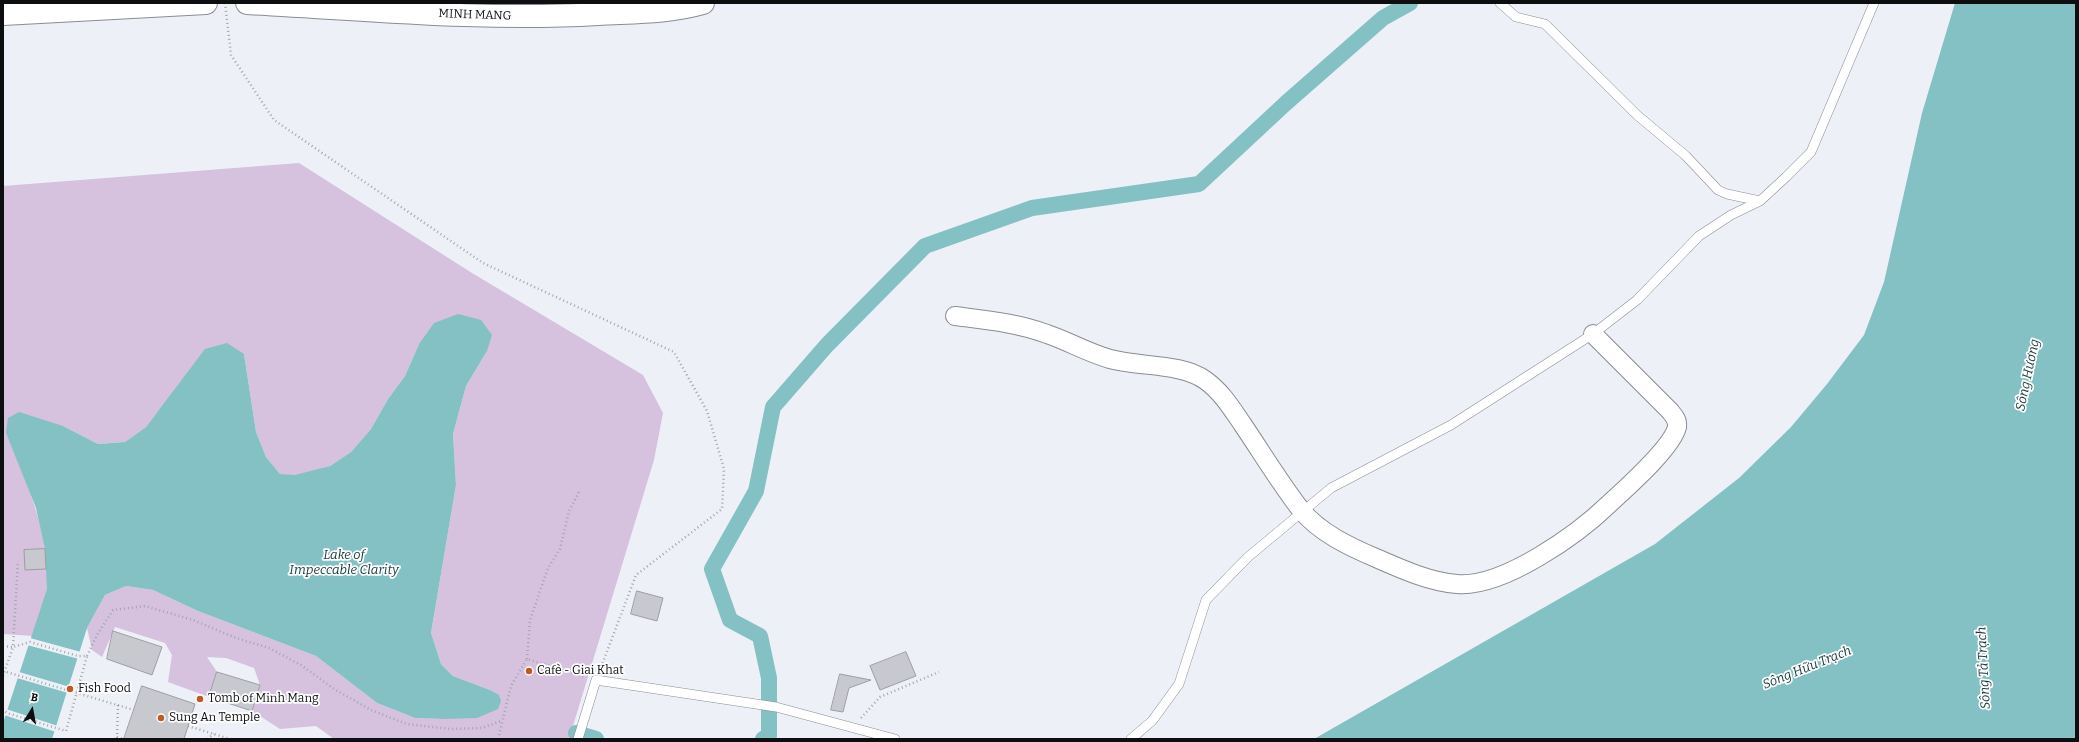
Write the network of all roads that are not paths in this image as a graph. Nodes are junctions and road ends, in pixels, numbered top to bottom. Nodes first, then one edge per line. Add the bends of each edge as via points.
1 (194, 3) edge
2 (247, 3) edge
3 (702, 3) edge
4 (1500, 3) edge
5 (1874, 3) edge
6 (678, 6) edge
7 (420, 8) edge
8 (3, 14) edge
9 (1760, 201) junction
10 (955, 316) dead end
11 (1593, 334) junction
12 (1303, 512) junction
13 (578, 739) edge
14 (895, 739) edge
15 (1131, 739) edge

1 - 8 highway
2 - 7 highway, MINH MANG
3 - 6 highway, MINH MANG
4 - 9 lane via 1516,17 1545,24 1637,115 1686,156 1718,190
5 - 9 lane via 1811,152
6 - 7 highway, MINH MANG via 556,17 450,16
9 - 11 lane via 1731,215 1700,236 1637,300
10 - 12 street via 1000,322 1038,331 1108,358 1180,370 1204,379 1224,398
11 - 12 lane via 1451,425 1331,488
11 - 12 street via 1670,411 1676,419 1677,426 1668,443 1647,467 1594,518 1538,556 1511,572 1485,581 1458,584 1443,582 1366,554 1332,536
12 - 15 lane via 1248,557 1206,600 1179,684 1152,720
13 - 14 lane via 596,680 776,707

